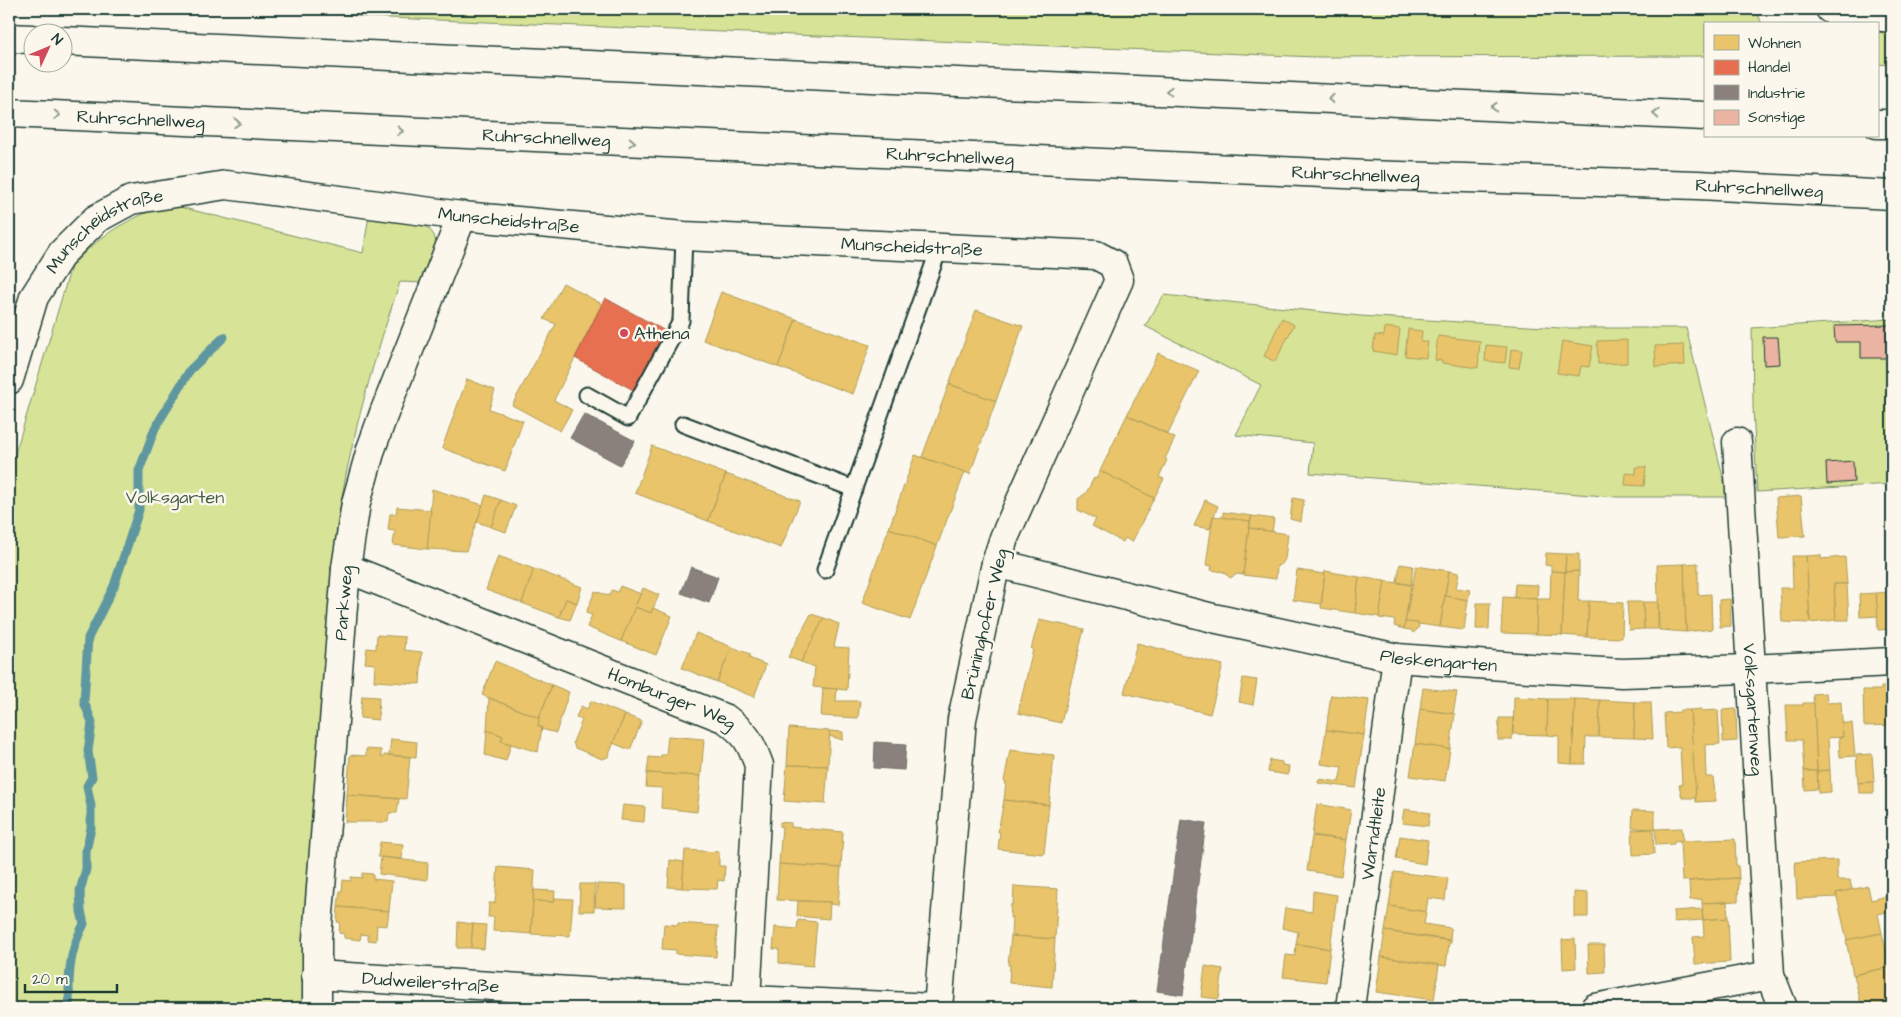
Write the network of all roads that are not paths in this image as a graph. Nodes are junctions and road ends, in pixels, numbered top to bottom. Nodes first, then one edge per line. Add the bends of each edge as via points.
1 (1830, 9) edge
2 (1892, 18) edge
3 (9, 38) edge
4 (22, 39) edge
5 (72, 40) edge
6 (9, 113) edge
7 (1704, 116) edge
8 (1878, 124) edge
9 (1892, 124) edge
10 (1892, 195) edge
11 (462, 216) junction
12 (684, 236) junction
13 (940, 246) junction
14 (1113, 264) joint
15 (9, 380) edge
16 (587, 395) dead end
17 (683, 424) dead end
18 (1737, 442) dead end
19 (854, 489) junction
20 (996, 563) junction
21 (346, 568) junction
22 (825, 570) dead end
23 (1397, 658) junction
24 (1892, 662) edge
25 (1750, 669) junction
26 (316, 975) junction
27 (1770, 975) junction
28 (746, 1000) junction
29 (634, 1002) edge
30 (318, 1008) edge
31 (936, 1008) edge
32 (1350, 1008) edge
33 (1594, 1008) edge
34 (1783, 1008) edge

1 - 2 main road
3 - 4 main road
7 -> 5 main road
6 -> 10 main road, Ruhrschnellweg via 1356,175 1688,184
8 - 9 main road
11 - 12 main road, Munscheidstraße
11 - 15 main road, Munscheidstraße via 226,185 131,200 96,219 62,253 34,297
11 - 21 main road, Parkweg via 371,449 356,503
12 - 13 main road, Munscheidstraße
12 - 16 lane via 681,320 628,418
13 - 14 main road, Munscheidstraße via 1096,255
13 - 19 lane
14 - 20 main road, Brüninghofer Weg via 1119,280 1004,538
17 - 19 lane
18 - 25 main road, Volksgartenweg
19 - 22 lane
20 - 23 main road, Pleskengarten via 1213,618
20 - 31 main road, Brüninghofer Weg via 962,719
21 - 26 main road, Parkweg
21 - 28 main road, Homburger Weg via 726,719 740,730 751,742 759,765
23 - 25 main road, Pleskengarten via 1622,672
23 - 32 main road, Warndtleite
24 - 25 main road, Pleskengarten
25 - 27 main road, Volksgartenweg
26 - 29 main road, Dudweilerstraße
26 - 30 main road, Parkweg
27 - 33 main road
27 - 34 main road, Volksgartenweg
28 - 29 main road, Dudweilerstraße
28 - 31 main road, Dudweilerstraße

